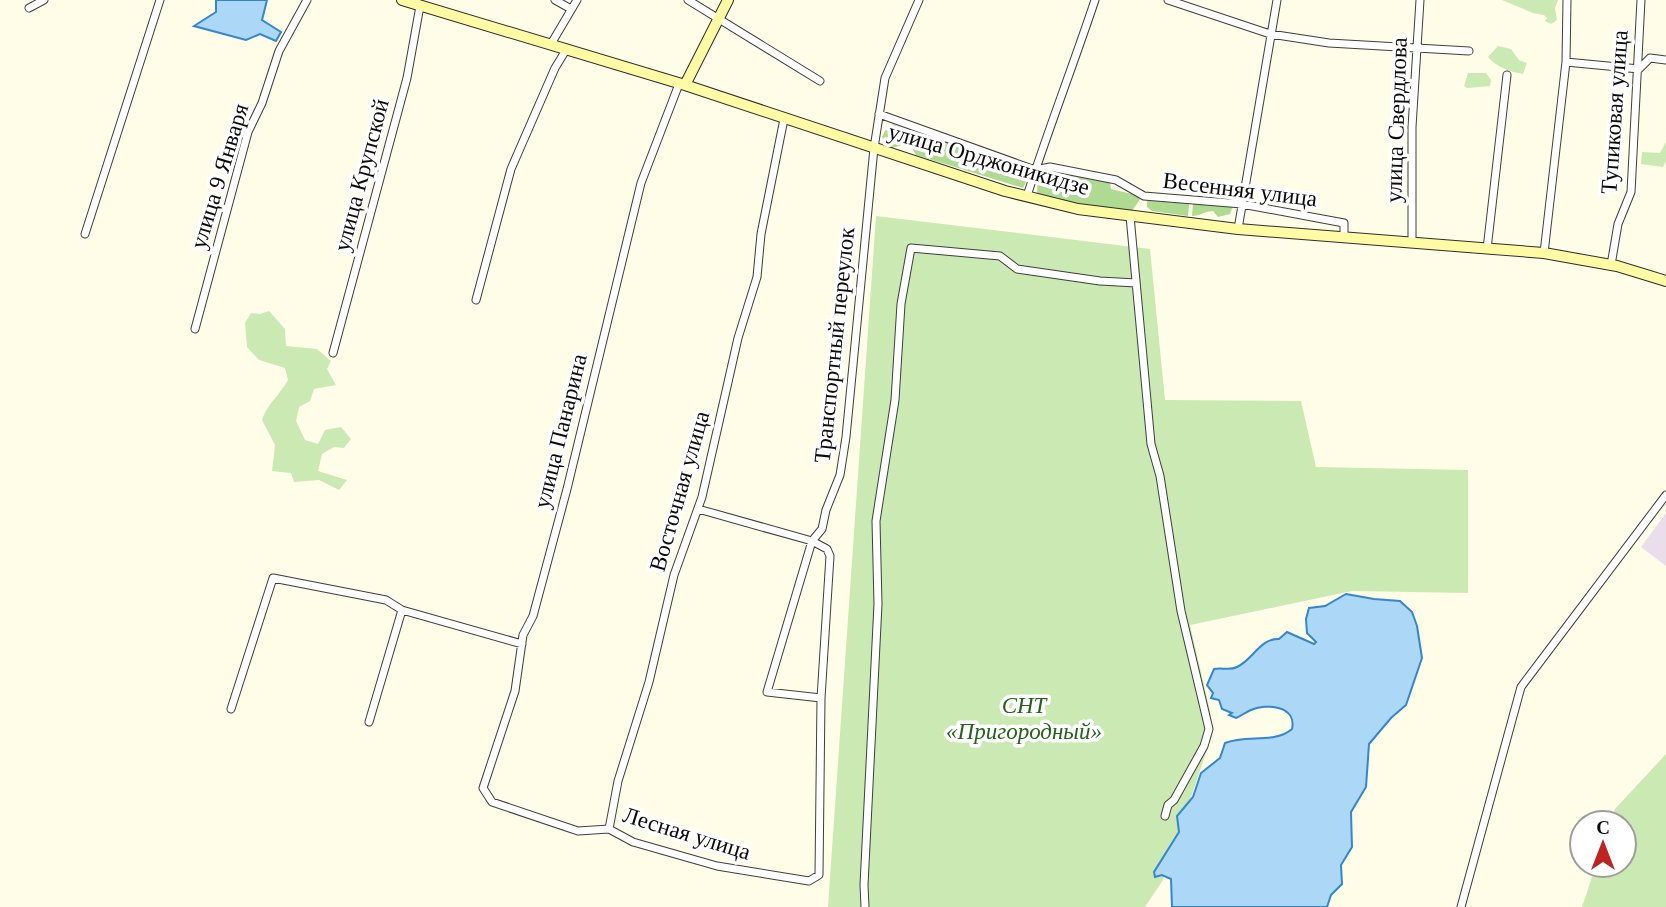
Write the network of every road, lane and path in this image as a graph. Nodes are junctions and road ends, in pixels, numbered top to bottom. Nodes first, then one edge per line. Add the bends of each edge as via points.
1 (44, 0) edge
2 (160, 0) edge
3 (307, 0) edge
4 (402, 0) edge
5 (555, 0) edge
6 (576, 0) edge
7 (688, 0) edge
8 (728, 0) edge
9 (919, 0) edge
10 (1095, 0) edge
11 (1168, 0) edge
12 (1277, 0) edge
13 (1420, 0) edge
14 (1567, 0) edge
15 (1641, 0) edge
16 (420, 6) junction
17 (29, 8) dead end
18 (571, 9) junction
19 (717, 18) junction
20 (1270, 34) junction
21 (551, 44) junction
22 (1417, 48) junction
23 (566, 50) junction
24 (1469, 51) dead end
25 (1666, 60) edge
26 (1566, 62) junction
27 (1639, 69) junction
28 (1507, 75) dead end
29 (820, 81) dead end
30 (682, 85) junction
31 (879, 114) junction
32 (784, 119) junction
33 (874, 148) junction
34 (1035, 170) junction
35 (1027, 196) junction
36 (1242, 204) junction
37 (1130, 216) junction
38 (1238, 229) junction
39 (85, 234) dead end
40 (1344, 237) junction
41 (1412, 242) junction
42 (1487, 248) junction
43 (1544, 253) junction
44 (1611, 265) junction
45 (1666, 281) edge
46 (1136, 283) junction
47 (476, 300) dead end
48 (195, 329) dead end
49 (333, 353) dead end
50 (1666, 495) edge
51 (698, 509) junction
52 (812, 541) junction
53 (402, 610) junction
54 (522, 644) junction
55 (821, 698) junction
56 (231, 709) dead end
57 (369, 722) dead end
58 (483, 788) joint
59 (1165, 816) dead end
60 (609, 829) junction
61 (865, 907) edge
62 (1461, 907) edge

1 - 17 street
2 - 39 street
3 - 48 street, улица 9 Января via 279,51 248,132
4 - 16 main road, улица Орджоникидзе
5 - 18 street
6 - 18 street
7 - 19 street
8 - 19 main road, улица Панарина
9 - 31 street via 885,78
10 - 34 street
11 - 20 street
12 - 20 street
13 - 22 street, улица Свердлова
14 - 26 street
15 - 27 street, Тупиковая улица
16 - 21 main road, улица Орджоникидзе
16 - 49 street, улица Крупской via 407,78
18 - 21 street
19 - 29 street
19 - 30 main road, улица Панарина
20 - 22 street
20 - 36 street
21 - 23 main road, улица Орджоникидзе
22 - 24 street
22 - 41 street, улица Свердлова
23 - 30 main road, улица Орджоникидзе
23 - 47 street via 511,169
25 - 27 street via 1650,58
26 - 27 street
26 - 43 street
27 - 44 street, Тупиковая улица via 1631,192 1618,223
28 - 42 street
30 - 32 main road, улица Орджоникидзе
30 - 54 street, улица Панарина via 641,183 567,489
31 - 33 street
31 - 34 street, Весенняя улица
32 - 33 main road, улица Орджоникидзе
32 - 51 street, Восточная улица via 757,277
33 - 35 main road, улица Орджоникидзе
33 - 52 street, Транспортный переулок via 846,437 840,475 822,529
34 - 35 street
34 - 36 street, Весенняя улица via 1050,167 1116,180 1144,196
35 - 37 main road, улица Орджоникидзе
36 - 38 street
36 - 40 street, Весенняя улица via 1344,223
37 - 38 main road, улица Орджоникидзе
37 - 46 street
38 - 40 main road, улица Орджоникидзе
40 - 41 main road, улица Орджоникидзе
41 - 42 main road, улица Орджоникидзе
42 - 43 main road, улица Орджоникидзе
43 - 44 main road, улица Орджоникидзе
44 - 45 main road, улица Орджоникидзе
46 - 59 street via 1151,444 1181,611 1209,729
46 - 61 street via 1017,269 1000,256 911,248 876,521 878,604
50 - 62 street via 1521,687
51 - 52 street
51 - 60 street, Восточная улица via 674,575
52 - 55 street via 830,556
52 - 55 street, Транспортный переулок via 767,692
53 - 54 street
53 - 56 street via 386,600 273,578
53 - 57 street
54 - 58 street, улица Панарина via 515,691
55 - 60 street, Лесная улица via 819,875 809,881 717,866 633,842
58 - 60 street, Лесная улица via 492,802 551,823 578,831

